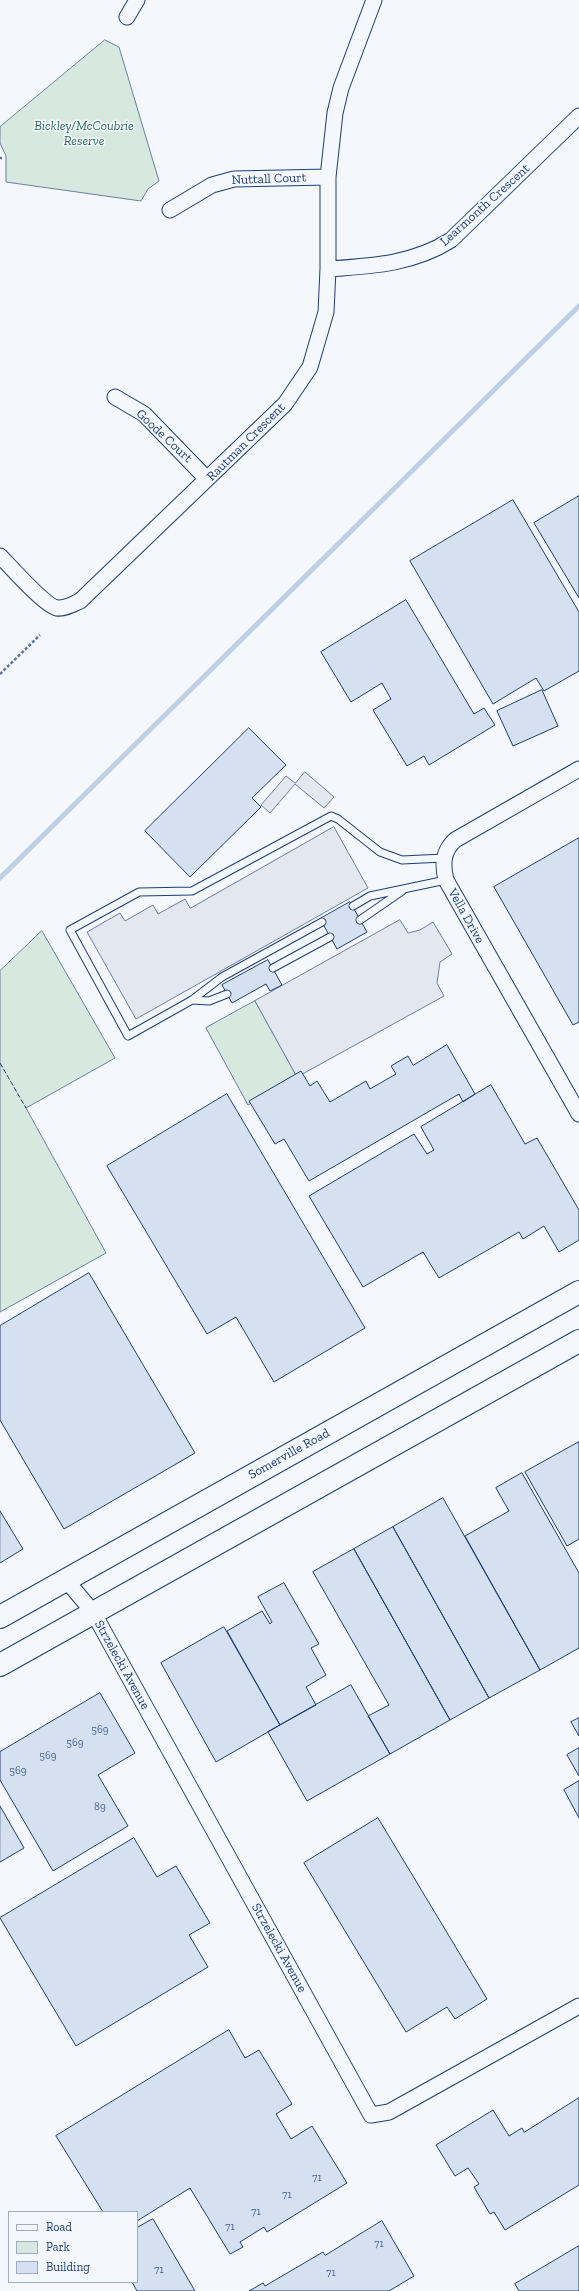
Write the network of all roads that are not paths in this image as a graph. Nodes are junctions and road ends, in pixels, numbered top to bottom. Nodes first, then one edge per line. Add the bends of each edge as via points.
1 (136, 0) edge
2 (374, 0) edge
3 (127, 17) dead end
4 (579, 116) edge
5 (328, 177) junction
6 (170, 210) dead end
7 (328, 269) junction
8 (116, 397) dead end
9 (207, 480) junction
10 (0, 556) edge
11 (579, 769) edge
12 (444, 858) junction
13 (446, 880) junction
14 (406, 888) junction
15 (353, 906) dead end
16 (360, 920) dead end
17 (322, 922) dead end
18 (330, 937) dead end
19 (273, 968) dead end
20 (227, 994) dead end
21 (192, 1000) junction
22 (579, 1114) edge
23 (579, 1292) edge
24 (579, 1341) edge
25 (66, 1580) junction
26 (93, 1612) junction
27 (0, 1617) edge
28 (0, 1665) edge
29 (579, 2006) edge

1 - 3 street
2 - 5 street, Rautman Crescent via 334,113
4 - 7 street, Learmonth Crescent via 456,235 432,252 410,260
5 - 6 street, Nuttall Court via 234,178 212,185
5 - 7 street, Rautman Crescent
7 - 9 street, Rautman Crescent via 326,312 310,367 285,404
8 - 9 street, Goode Court via 144,414
9 - 10 street, Rautman Crescent via 92,591 68,607 56,608 44,600
11 - 12 street via 461,836 450,844
12 - 13 street, Vella Drive
12 - 21 lane via 402,860 380,852 332,816 192,891 139,892 70,930 128,1036
13 - 14 lane
13 - 22 street, Vella Drive
14 - 15 lane via 370,896
14 - 16 lane
17 - 21 lane via 222,977
18 - 19 lane
20 - 21 lane via 209,1001
23 - 25 main road, Somerville Road
24 - 26 main road
25 - 26 street, Strzelecki Avenue
25 - 27 main road, Somerville Road
26 - 28 main road
26 - 29 street, Strzelecki Avenue via 371,2115 389,2112

